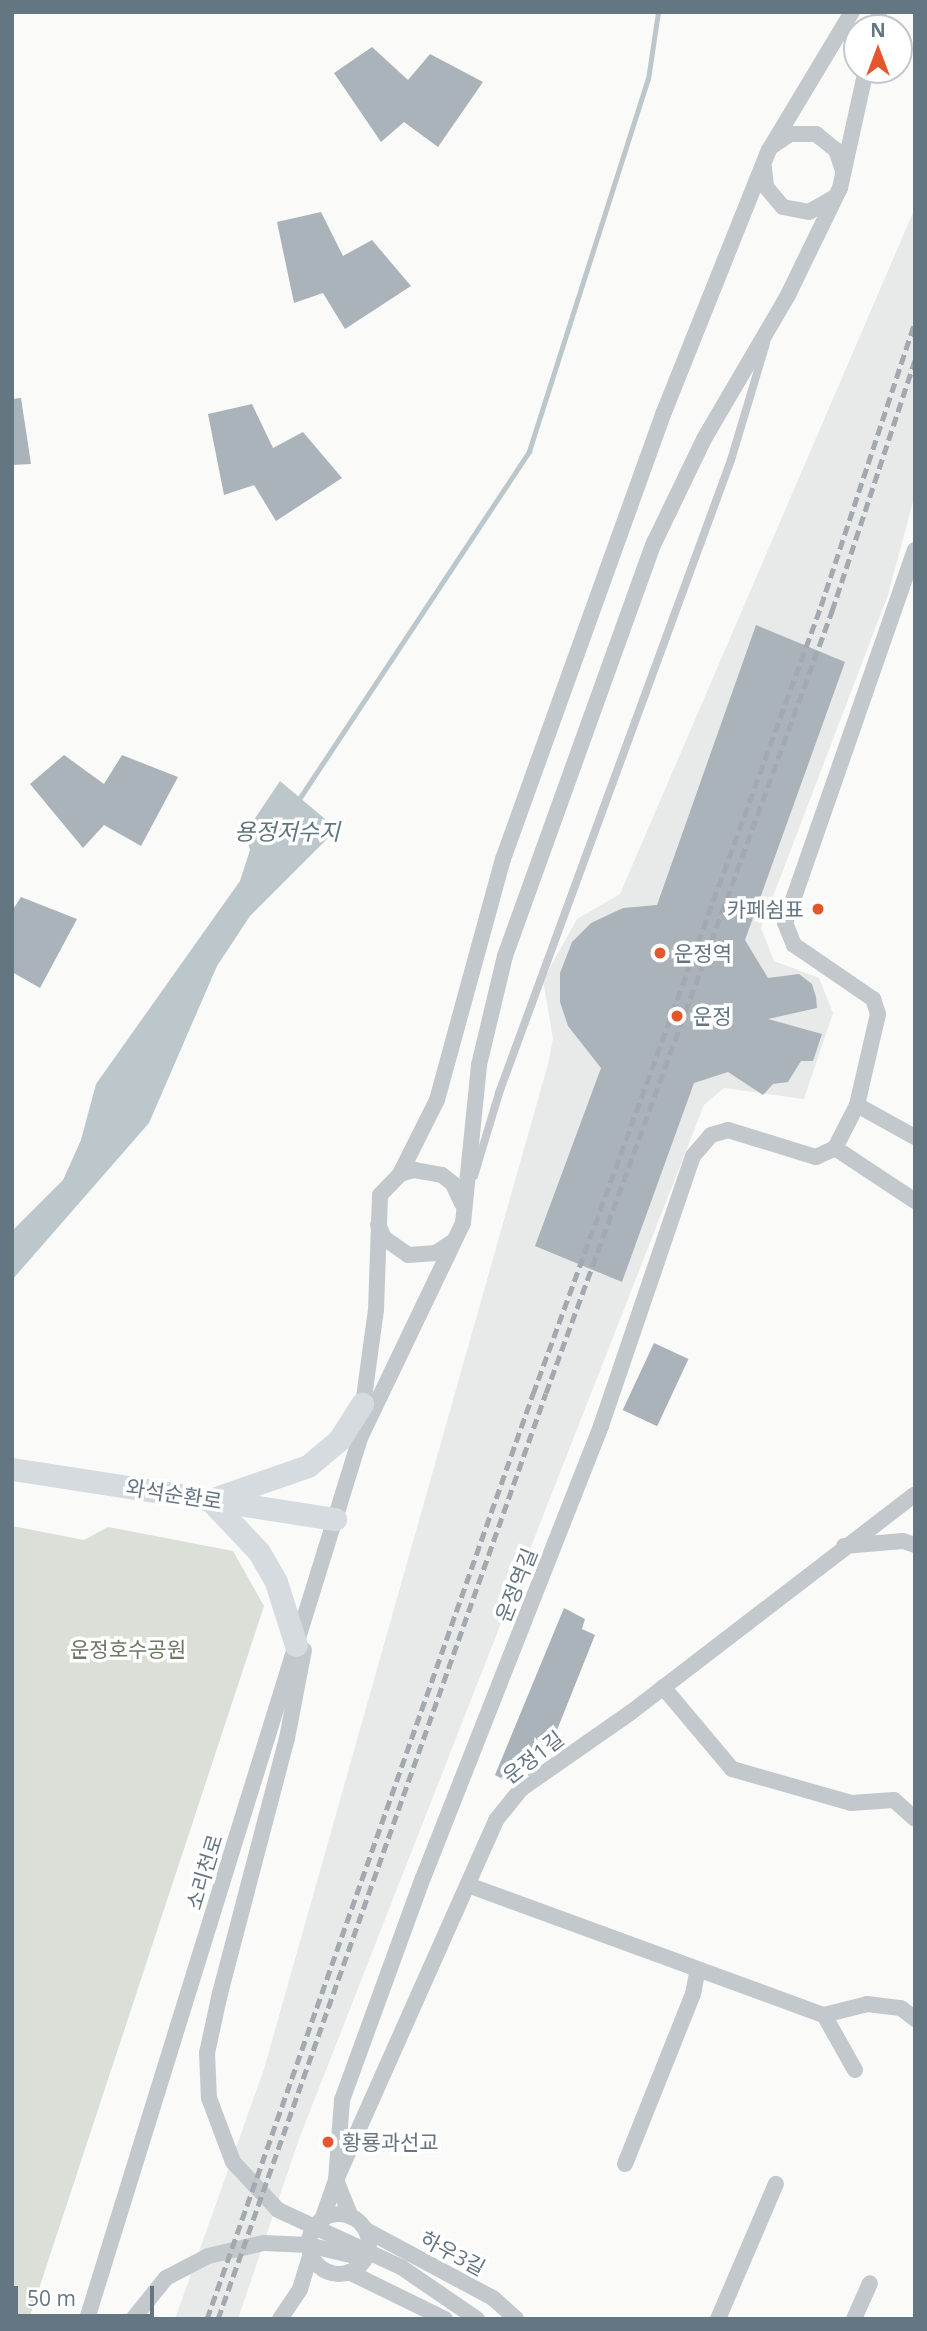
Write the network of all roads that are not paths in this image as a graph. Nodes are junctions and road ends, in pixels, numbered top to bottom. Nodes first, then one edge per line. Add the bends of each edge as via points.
1 (852, 12) edge
2 (863, 84) edge
3 (767, 156) junction
4 (842, 182) junction
5 (773, 321) junction
6 (915, 551) edge
7 (857, 1105) junction
8 (915, 1138) edge
9 (835, 1148) junction
10 (400, 1174) junction
11 (915, 1201) edge
12 (464, 1209) junction
13 (378, 1225) junction
14 (457, 1236) junction
15 (362, 1404) junction
16 (360, 1438) junction
17 (12, 1469) edge
18 (915, 1494) edge
19 (210, 1500) junction
20 (335, 1519) junction
21 (915, 1545) edge
22 (844, 1546) junction
23 (319, 1572) junction
24 (296, 1645) junction
25 (663, 1687) junction
26 (915, 1819) edge
27 (468, 1885) junction
28 (698, 1969) junction
29 (824, 2015) junction
30 (915, 2019) edge
31 (855, 2070) dead end
32 (625, 2164) dead end
33 (335, 2180) junction
34 (776, 2184) dead end
35 (351, 2217) junction
36 (322, 2220) junction
37 (366, 2230) junction
38 (311, 2253) junction
39 (401, 2267) junction
40 (349, 2272) junction
41 (330, 2273) junction
42 (870, 2283) dead end
43 (300, 2289) junction
44 (87, 2319) edge
45 (134, 2319) edge
46 (280, 2319) edge
47 (444, 2319) edge
48 (477, 2319) edge
49 (516, 2319) edge
50 (718, 2319) edge
51 (854, 2319) edge

1 - 3 street
2 - 4 street
3 - 4 street via 790,134 816,134 836,150
3 - 4 street via 766,187 773,198 796,211 821,208
3 - 10 street via 664,412 541,750 499,872 448,1067
4 - 5 street
5 - 12 lane via 731,460 504,1081
5 - 12 street via 705,439 654,543 505,956 479,1065
6 - 7 street via 785,923 794,945 873,999 878,1014
7 - 8 street
7 - 9 street
9 - 11 street
9 - 33 street, 운정역길 via 816,1157 727,1129 711,1135 693,1156 601,1426 423,1878 342,2100
10 - 12 street via 422,1170 442,1175 453,1184
10 - 13 street via 380,1195
12 - 14 street
13 - 14 street via 384,1238 408,1255 436,1254
13 - 15 street via 376,1310
14 - 16 street
15 - 16 street
15 - 19 street via 338,1440 308,1466
16 - 20 street, 소리천로
17 - 19 street, 와석순환로
18 - 22 street, 운정1길
19 - 20 street, 와석순환로
19 - 24 street via 259,1552 276,1582
20 - 23 street, 소리천로
21 - 22 street via 903,1541
22 - 25 street, 운정1길
23 - 24 street, 소리천로
23 - 39 street via 288,1738 207,2053 209,2098 233,2162 278,2210
24 - 44 street, 소리천로
25 - 26 street via 733,1769 851,1803 894,1800
25 - 27 street, 운정1길 via 521,1789 496,1820
27 - 28 street
27 - 33 street, 운정1길
28 - 29 street
28 - 32 street via 693,1994
29 - 30 street via 867,2004 901,2008
29 - 31 street
33 - 35 street
33 - 36 street, 운정1길
34 - 50 street
35 - 36 street via 341,2214
35 - 37 street
36 - 38 street via 311,2235
37 - 40 street via 369,2250
37 - 49 street, 하우3길 via 494,2298
38 - 41 street
38 - 43 street
39 - 45 street via 308,2245 264,2243 208,2256 166,2278
39 - 48 street
40 - 41 street
40 - 47 street
41 - 43 street
42 - 51 street
43 - 46 street

